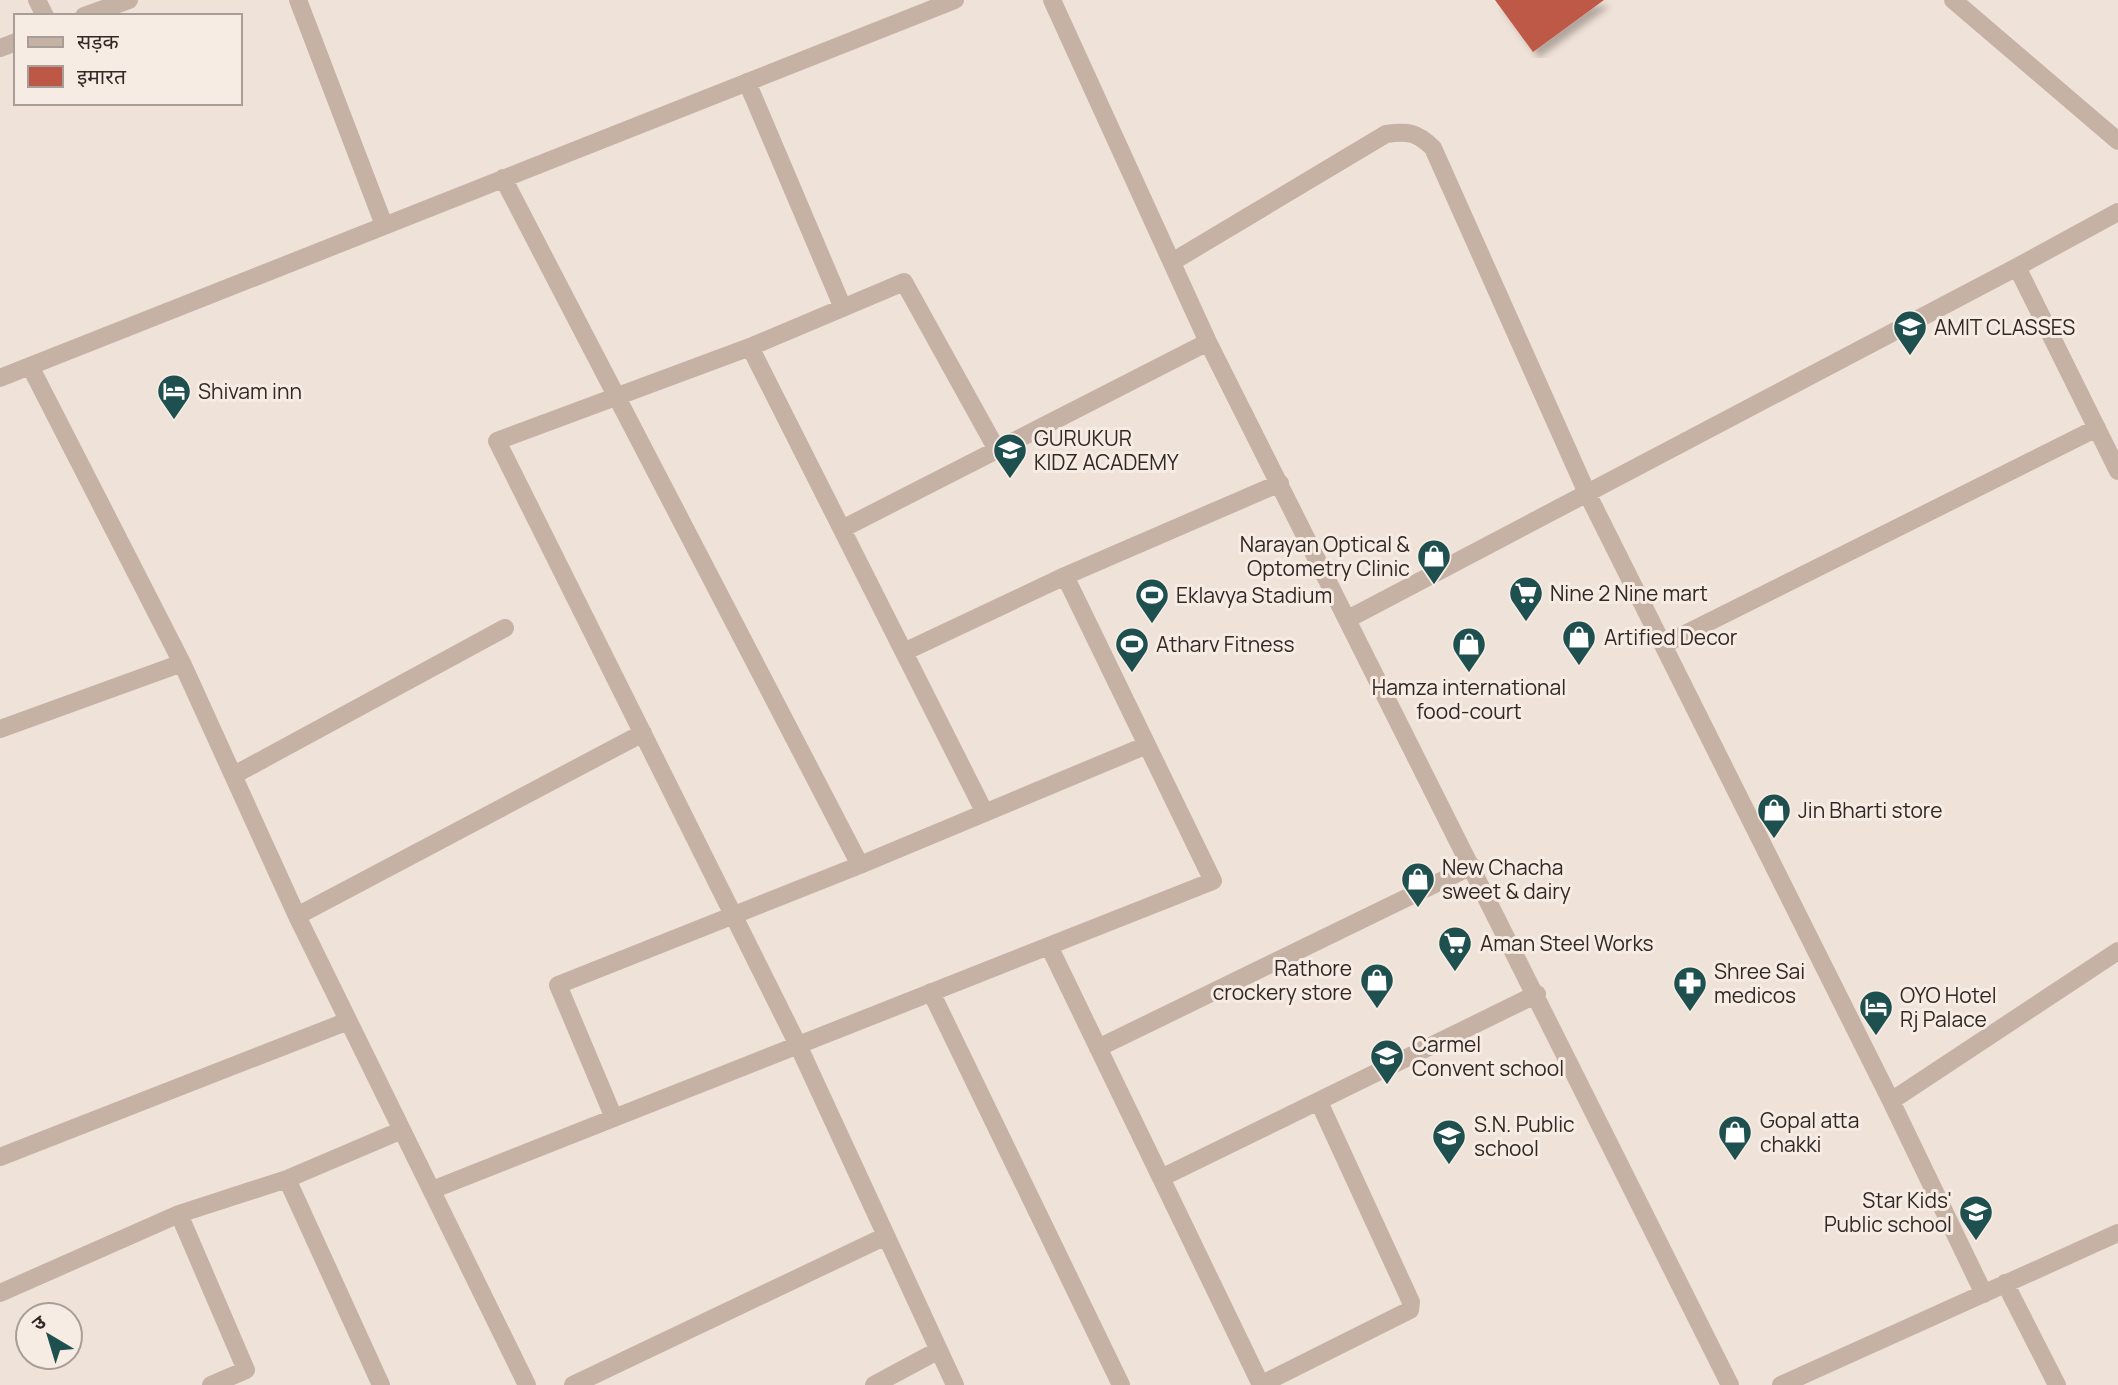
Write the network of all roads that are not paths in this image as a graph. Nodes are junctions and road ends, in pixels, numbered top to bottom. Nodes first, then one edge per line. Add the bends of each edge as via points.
1 (129, 0) edge
2 (298, 0) edge
3 (955, 0) edge
4 (1052, 0) edge
5 (1954, 0) edge
6 (90, 14) edge
7 (747, 82) junction
8 (2118, 141) edge
9 (503, 178) junction
10 (2118, 212) edge
11 (384, 225) junction
12 (1172, 262) junction
13 (2017, 267) junction
14 (843, 308) junction
15 (1208, 342) junction
16 (750, 347) junction
17 (30, 366) junction
18 (0, 377) edge
19 (618, 396) junction
20 (2097, 428) junction
21 (997, 450) junction
22 (2118, 471) edge
23 (1280, 483) junction
24 (1587, 493) junction
25 (842, 529) junction
26 (1065, 576) junction
27 (1348, 618) junction
28 (505, 628) dead end
29 (1663, 645) junction
30 (904, 652) junction
31 (183, 663) junction
32 (0, 729) edge
33 (643, 733) junction
34 (1147, 746) junction
35 (233, 775) junction
36 (985, 813) junction
37 (860, 864) junction
38 (1472, 866) junction
39 (734, 915) junction
40 (297, 916) junction
41 (1049, 946) junction
42 (2118, 951) edge
43 (931, 992) junction
44 (1537, 994) junction
45 (348, 1021) junction
46 (799, 1045) junction
47 (1098, 1048) junction
48 (1891, 1101) junction
49 (1319, 1102) junction
50 (614, 1118) junction
51 (402, 1130) junction
52 (0, 1157) edge
53 (287, 1178) junction
54 (1161, 1178) junction
55 (432, 1190) junction
56 (179, 1214) junction
57 (2118, 1233) edge
58 (886, 1236) junction
59 (2005, 1283) junction
60 (0, 1293) edge
61 (1984, 1294) junction
62 (939, 1350) junction
63 (211, 1385) edge
64 (381, 1385) edge
65 (527, 1385) edge
66 (573, 1385) edge
67 (874, 1385) edge
68 (955, 1385) edge
69 (1121, 1385) edge
70 (1260, 1385) edge
71 (1730, 1385) edge
72 (1781, 1385) edge
73 (2057, 1385) edge

1 - 6 street
2 - 11 street
3 - 7 street
4 - 12 street
5 - 8 street
7 - 9 street
7 - 14 street
9 - 11 street
9 - 19 street
10 - 13 street
11 - 17 street
12 - 15 street
12 - 24 street via 1386,134 1407,131 1420,135 1433,148
13 - 20 street
13 - 24 street
14 - 16 street
14 - 21 street via 904,282
15 - 21 street
15 - 23 street
16 - 19 street
16 - 25 street
17 - 18 street
17 - 31 street
19 - 33 street via 497,441
19 - 37 street
20 - 22 street
20 - 29 street
21 - 25 street
23 - 26 street
23 - 27 street
24 - 27 street
24 - 29 street
25 - 30 street
26 - 30 street
26 - 34 street
27 - 38 street
28 - 35 street
29 - 48 street
30 - 36 street
31 - 32 street
31 - 35 street
33 - 39 street
33 - 40 street
34 - 36 street
34 - 41 street via 1213,881
35 - 40 street
36 - 37 street
37 - 39 street
38 - 44 street
38 - 47 street
39 - 46 street
39 - 50 street via 558,985
40 - 45 street
41 - 43 street
41 - 47 street
42 - 48 street
43 - 46 street
43 - 69 street
44 - 49 street
44 - 71 street
45 - 51 street
45 - 52 street
46 - 50 street
46 - 58 street
47 - 54 street
48 - 61 street
49 - 54 street
49 - 70 street via 1411,1302 1410,1310
50 - 55 street
51 - 53 street
51 - 55 street
53 - 56 street
53 - 64 street
54 - 70 street
55 - 65 street
56 - 60 street
56 - 63 street via 246,1370
57 - 59 street
58 - 62 street
58 - 66 street
59 - 61 street
59 - 73 street
61 - 72 street
62 - 67 street
62 - 68 street

